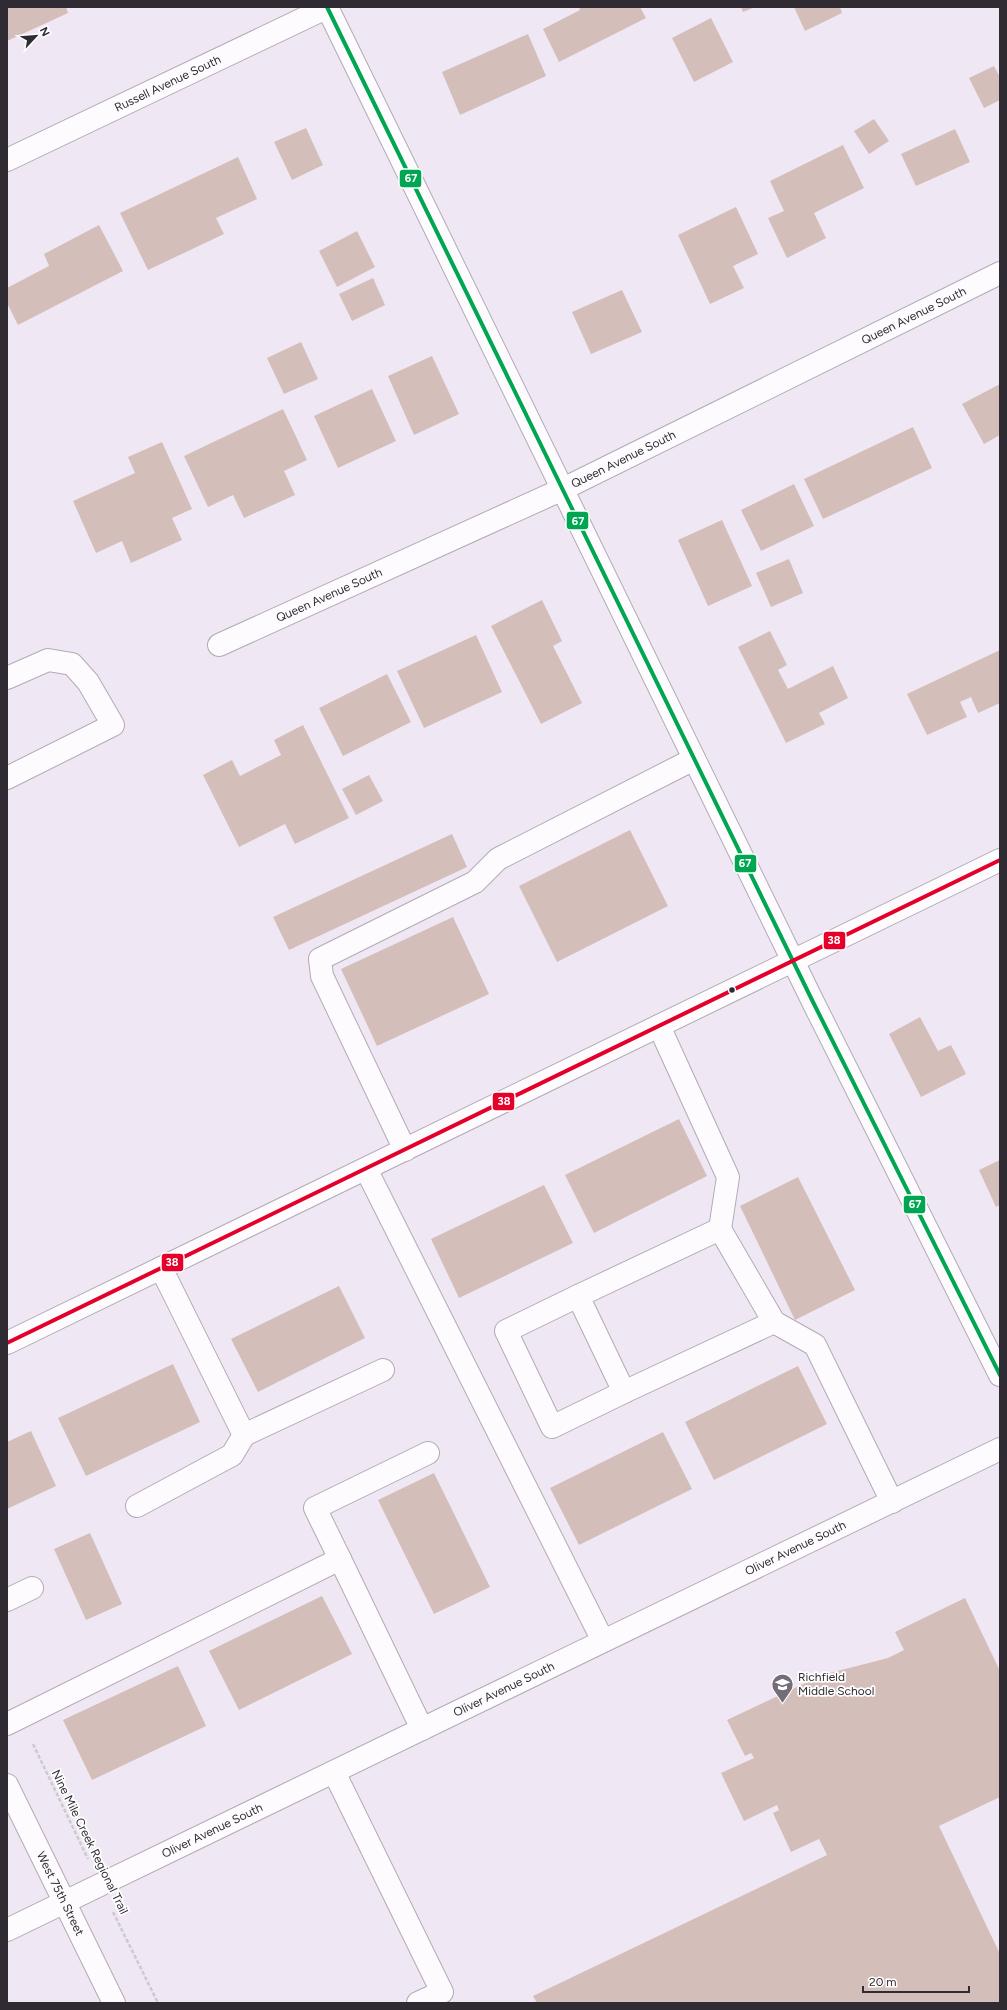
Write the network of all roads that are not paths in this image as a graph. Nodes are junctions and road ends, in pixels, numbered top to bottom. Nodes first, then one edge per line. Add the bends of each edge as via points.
1 (327, 7) edge
2 (7, 160) edge
3 (1000, 273) edge
4 (563, 489) junction
5 (220, 645) dead end
6 (7, 678) edge
7 (694, 759) junction
8 (7, 778) edge
9 (1000, 860) edge
10 (793, 961) junction
11 (659, 1026) junction
12 (405, 1150) junction
13 (366, 1169) junction
14 (720, 1229) junction
15 (161, 1268) junction
16 (578, 1296) junction
17 (774, 1322) junction
18 (7, 1343) edge
19 (383, 1370) dead end
20 (1000, 1374) edge
21 (624, 1392) junction
22 (244, 1435) junction
23 (1000, 1449) edge
24 (428, 1453) dead end
25 (892, 1502) junction
26 (136, 1506) dead end
27 (340, 1559) junction
28 (32, 1588) dead end
29 (7, 1600) edge
30 (603, 1641) junction
31 (13, 1720) edge
32 (422, 1729) junction
33 (334, 1772) junction
34 (7, 1785) edge
35 (63, 1902) junction
36 (7, 1930) edge
37 (114, 2003) edge
38 (418, 2003) edge

1 - 2 street, Russell Avenue South
1 - 4 street
3 - 4 street, Queen Avenue South
4 - 5 street, Queen Avenue South
4 - 7 street
6 - 8 street via 48,660 72,664 88,682 112,725
7 - 10 street
7 - 12 street via 498,859 475,882 320,959 322,976
9 - 10 street
10 - 11 street
10 - 20 street
11 - 12 street
11 - 14 street via 728,1177
12 - 13 street
13 - 15 street
13 - 30 street
14 - 16 street
14 - 17 street
15 - 18 street
15 - 22 street
16 - 21 street
16 - 21 street via 506,1331 552,1427
17 - 21 street
17 - 25 street via 815,1345
19 - 22 street
22 - 26 street via 232,1455
23 - 25 street, Oliver Avenue South
24 - 27 street via 315,1508
25 - 30 street, Oliver Avenue South
27 - 31 street
27 - 32 street
28 - 29 street
30 - 32 street, Oliver Avenue South
32 - 33 street, Oliver Avenue South
33 - 35 street, Oliver Avenue South
33 - 38 street via 442,1992
34 - 35 street, West 75th Street
35 - 36 street, Oliver Avenue South
35 - 37 street, West 75th Street

